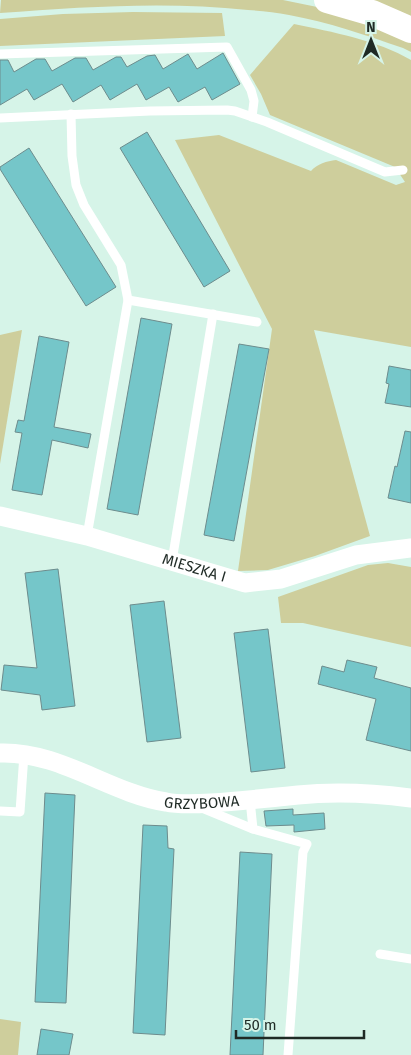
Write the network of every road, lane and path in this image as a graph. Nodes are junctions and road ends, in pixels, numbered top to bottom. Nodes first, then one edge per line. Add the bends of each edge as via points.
1 (327, 0) edge
2 (411, 30) edge
3 (0, 54) edge
4 (72, 114) junction
5 (252, 117) junction
6 (0, 118) edge
7 (403, 170) dead end
8 (128, 300) junction
9 (213, 314) junction
10 (257, 322) dead end
11 (4, 517) edge
12 (87, 536) junction
13 (411, 548) edge
14 (389, 551) junction
15 (411, 555) edge
16 (172, 562) junction
17 (0, 752) edge
18 (24, 754) junction
19 (411, 798) edge
20 (250, 800) junction
21 (196, 804) junction
22 (0, 811) edge
23 (253, 829) junction
24 (380, 954) dead end
25 (411, 959) edge
26 (288, 1055) edge

1 - 2 main road via 372,13
3 - 5 lane via 227,47 252,90
4 - 5 lane via 227,110
4 - 6 lane
4 - 8 lane via 76,185 84,205 121,265
5 - 7 lane via 386,172
8 - 9 lane
8 - 12 lane
9 - 10 lane
9 - 16 lane
11 - 12 street, MIESZKA I
12 - 16 street, MIESZKA I
13 - 14 street, MIESZKA I
14 - 15 street, MIESZKA I
14 - 16 street, MIESZKA I via 356,555 281,579 246,583
17 - 18 street, GRZYBOWA
18 - 21 street, GRZYBOWA via 60,764 139,796 167,803
18 - 22 lane via 20,812
19 - 20 street, GRZYBOWA via 346,792
20 - 21 street, GRZYBOWA
20 - 23 lane
21 - 23 lane
23 - 26 lane via 307,844 303,852
24 - 25 lane

